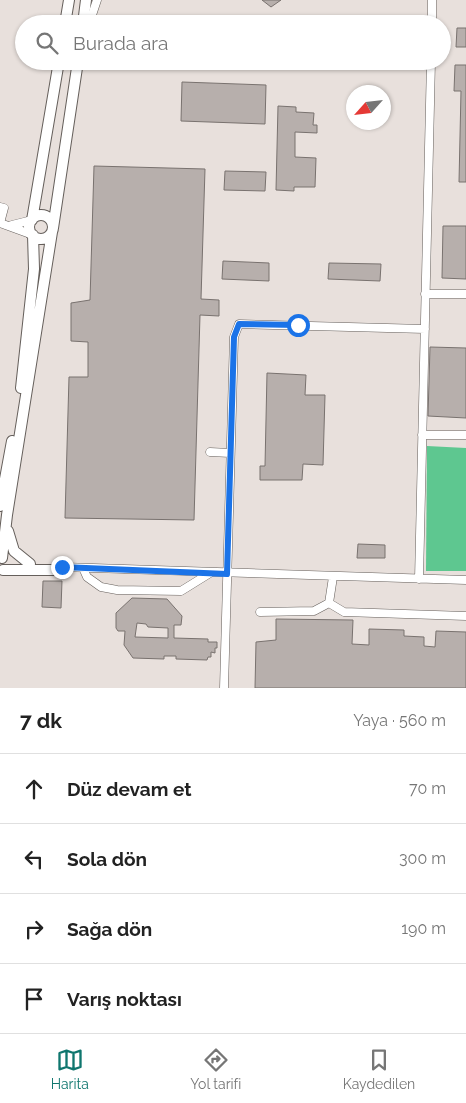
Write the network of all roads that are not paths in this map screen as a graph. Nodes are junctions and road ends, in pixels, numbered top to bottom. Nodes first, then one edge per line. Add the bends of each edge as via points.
1 (69, 0) edge
2 (86, 0) edge
3 (97, 0) edge
4 (432, 0) edge
5 (66, 15) edge
6 (84, 15) edge
7 (91, 15) edge
8 (432, 15) edge
9 (57, 70) edge
10 (77, 70) edge
11 (431, 70) edge
12 (0, 206) edge
13 (32, 220) junction
14 (2, 224) edge
15 (52, 230) junction
16 (32, 235) junction
17 (425, 294) junction
18 (466, 294) edge
19 (424, 329) junction
20 (422, 435) junction
21 (466, 435) edge
22 (210, 452) dead end
23 (230, 453) junction
24 (0, 506) edge
25 (6, 516) junction
26 (2, 564) edge
27 (30, 564) junction
28 (62, 567) junction
29 (84, 568) junction
30 (210, 573) junction
31 (227, 574) junction
32 (333, 577) junction
33 (419, 579) junction
34 (466, 580) edge
35 (330, 603) junction
36 (260, 612) dead end
37 (466, 616) edge
38 (224, 688) edge

1 - 5 main road
2 - 6 main road
3 - 7 street
4 - 8 street
9 - 13 main road
10 - 15 main road
11 - 17 street
12 - 14 street via 4,208
13 - 14 street via 20,225
13 - 15 main road via 45,216 51,221
13 - 16 main road
14 - 16 street
15 - 16 main road via 43,238
15 - 25 main road
16 - 24 main road via 34,269 23,368
17 - 18 street
17 - 19 street
19 - 20 street
19 - 23 street via 239,324 234,337
20 - 21 street
20 - 33 street
22 - 23 street
23 - 31 street
25 - 26 main road
25 - 27 main road via 12,546 17,555
26 - 27 main road
26 - 28 main road via 55,570
27 - 28 main road
28 - 29 street
29 - 30 street
29 - 30 street via 87,577 101,587 117,590 181,591
30 - 31 street
31 - 32 street
31 - 38 street
32 - 33 street
32 - 35 street
33 - 34 street
35 - 36 street via 314,611
35 - 37 street via 344,612

